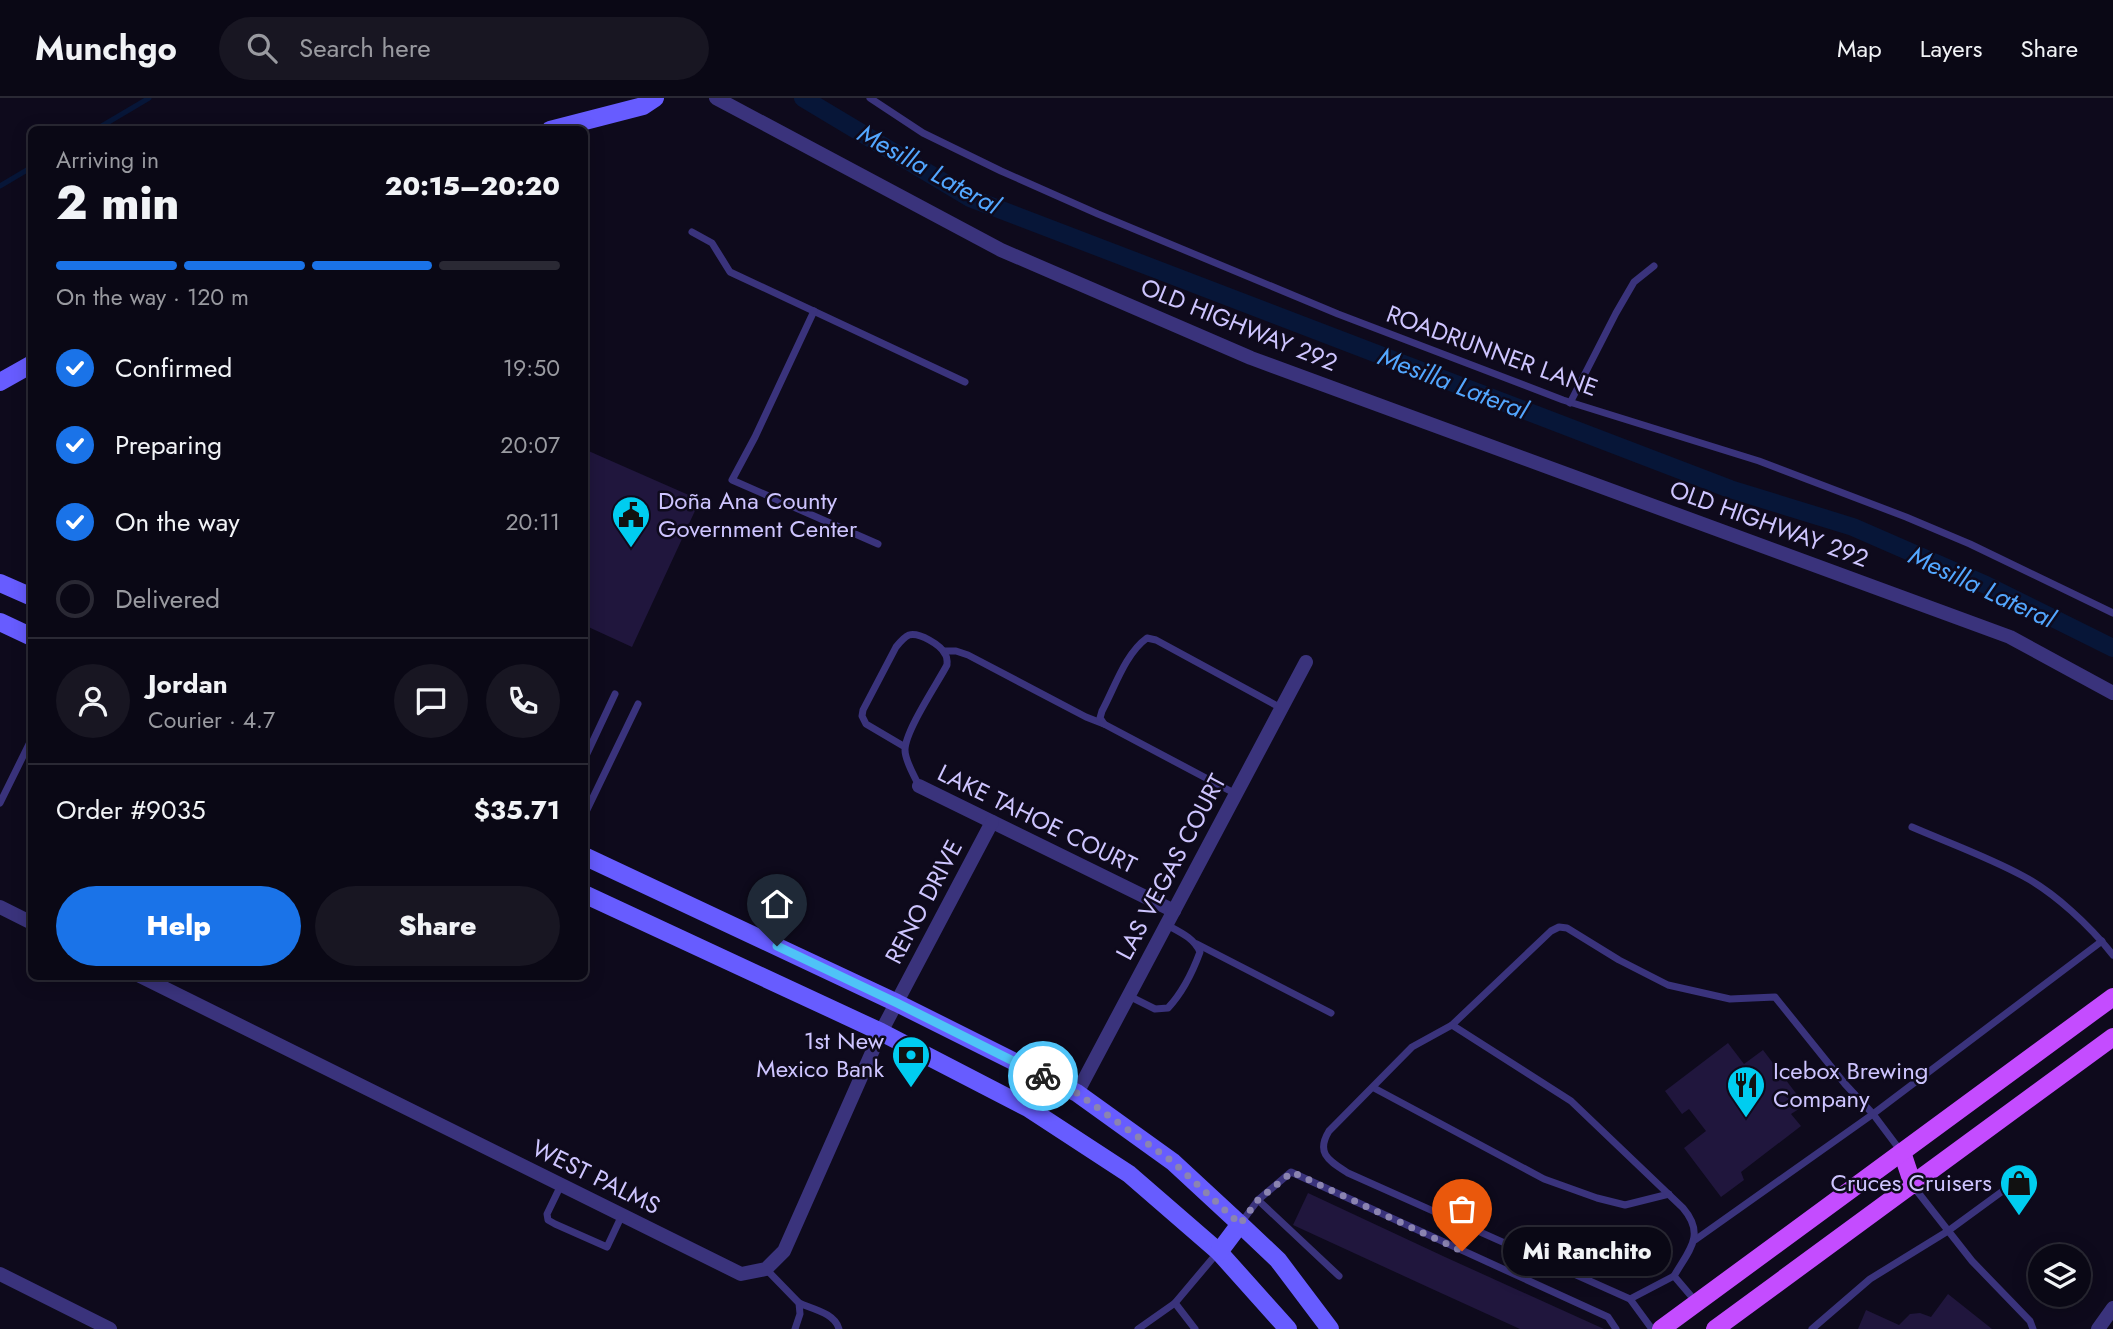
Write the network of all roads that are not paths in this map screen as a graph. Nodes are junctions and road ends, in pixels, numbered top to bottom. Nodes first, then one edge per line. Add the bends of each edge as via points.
1 (655, 98) edge
2 (716, 98) edge
3 (870, 98) edge
4 (566, 126) edge
5 (692, 232) dead end
6 (1654, 267) dead end
7 (814, 311) junction
8 (28, 366) edge
9 (0, 382) edge
10 (965, 382) dead end
11 (1570, 402) junction
12 (878, 544) dead end
13 (0, 583) edge
14 (28, 595) edge
15 (2113, 613) edge
16 (0, 622) edge
17 (28, 634) edge
18 (944, 651) junction
19 (1306, 662) dead end
20 (2113, 693) edge
21 (615, 694) dead end
22 (638, 704) dead end
23 (1282, 709) junction
24 (1104, 724) junction
25 (28, 746) edge
26 (905, 747) junction
27 (588, 751) edge
28 (919, 786) joint
29 (1236, 794) junction
30 (0, 803) edge
31 (588, 808) edge
32 (992, 822) junction
33 (1912, 827) dead end
34 (588, 858) edge
35 (588, 896) edge
36 (0, 907) edge
37 (1170, 918) junction
38 (28, 921) edge
39 (2102, 941) junction
40 (1196, 944) junction
41 (2113, 955) edge
42 (148, 980) edge
43 (1129, 996) junction
44 (2113, 997) edge
45 (897, 1003) junction
46 (1331, 1013) dead end
47 (1452, 1025) junction
48 (881, 1032) junction
49 (2113, 1037) edge
50 (1374, 1088) junction
51 (1077, 1093) junction
52 (1873, 1114) junction
53 (1902, 1152) junction
54 (2015, 1182) dead end
55 (561, 1185) junction
56 (1913, 1185) junction
57 (1669, 1194) junction
58 (1258, 1200) junction
59 (622, 1215) junction
60 (1240, 1224) junction
61 (1948, 1231) junction
62 (1695, 1240) junction
63 (1219, 1252) junction
64 (766, 1269) junction
65 (0, 1274) edge
66 (1339, 1276) dead end
67 (1674, 1276) junction
68 (1630, 1299) junction
69 (799, 1303) junction
70 (1175, 1303) junction
71 (1697, 1303) junction
72 (2113, 1308) edge
73 (1716, 1328) edge
74 (110, 1329) edge
75 (795, 1329) edge
76 (839, 1329) edge
77 (1139, 1329) edge
78 (1195, 1329) edge
79 (1288, 1329) edge
80 (1330, 1329) edge
81 (1616, 1329) edge
82 (1652, 1329) edge
83 (1661, 1329) edge
84 (1812, 1329) edge
85 (2033, 1329) edge
86 (2098, 1329) edge

1 - 4 main road via 643,106
2 - 20 street, OLD HIGHWAY 292 via 1001,250 1238,353 2010,637
3 - 11 lane, ROADRUNNER LANE via 923,133 1098,214 1338,314
5 - 7 lane via 712,243 730,272
6 - 11 lane via 1634,282
7 - 10 lane
7 - 12 lane via 732,480
8 - 9 main road
11 - 15 lane, ROADRUNNER LANE via 1759,461 1906,516
13 - 14 main road
16 - 17 main road
18 - 24 lane via 968,655
18 - 26 lane via 947,666
18 - 26 lane via 916,635 902,639 863,710 866,724
19 - 23 street, LAS VEGAS COURT
21 - 27 lane
22 - 31 lane
23 - 24 lane via 1147,638 1138,644 1102,711
23 - 29 street, LAS VEGAS COURT
24 - 29 lane
25 - 30 lane
26 - 28 lane
28 - 32 street, LAKE TAHOE COURT
29 - 37 street, LAS VEGAS COURT
32 - 37 street, LAKE TAHOE COURT
32 - 45 street, RENO DRIVE
33 - 39 lane via 2023,876
34 - 45 main road
35 - 48 main road
36 - 38 street
37 - 40 lane
37 - 43 street, LAS VEGAS COURT
39 - 41 lane
39 - 52 lane
40 - 43 lane via 1197,960 1168,1008 1155,1009
40 - 46 lane
42 - 55 street, WEST PALMS
43 - 51 street, LAS VEGAS COURT
44 - 53 main road
45 - 48 street
45 - 51 main road
47 - 50 lane via 1412,1047
47 - 52 lane via 1551,931 1567,928 1668,985 1730,999 1775,997
47 - 57 lane via 1571,1101
48 - 63 main road via 1028,1108 1129,1174
48 - 64 street via 785,1251
49 - 56 main road
50 - 57 lane via 1544,1179 1625,1205
50 - 68 lane via 1325,1138 1325,1155 1335,1165
51 - 60 main road via 1173,1162
52 - 53 lane
52 - 62 lane
53 - 56 main road
53 - 71 main road
54 - 61 lane
55 - 59 street, WEST PALMS
55 - 59 lane via 547,1214 555,1224 607,1247
56 - 61 lane
56 - 73 main road
57 - 62 lane via 1690,1216
58 - 60 lane
58 - 66 lane
58 - 81 lane via 1292,1172 1608,1317
59 - 64 street, WEST PALMS via 741,1274
60 - 63 main road
60 - 80 main road via 1278,1260
61 - 84 lane via 1870,1279
61 - 85 lane
62 - 67 lane
63 - 70 lane
63 - 79 main road
64 - 69 lane
65 - 74 street
67 - 68 lane
67 - 71 lane
68 - 82 lane
69 - 75 lane
69 - 76 lane via 832,1317
70 - 77 lane
70 - 78 lane
71 - 73 main road
71 - 83 main road
72 - 86 street

